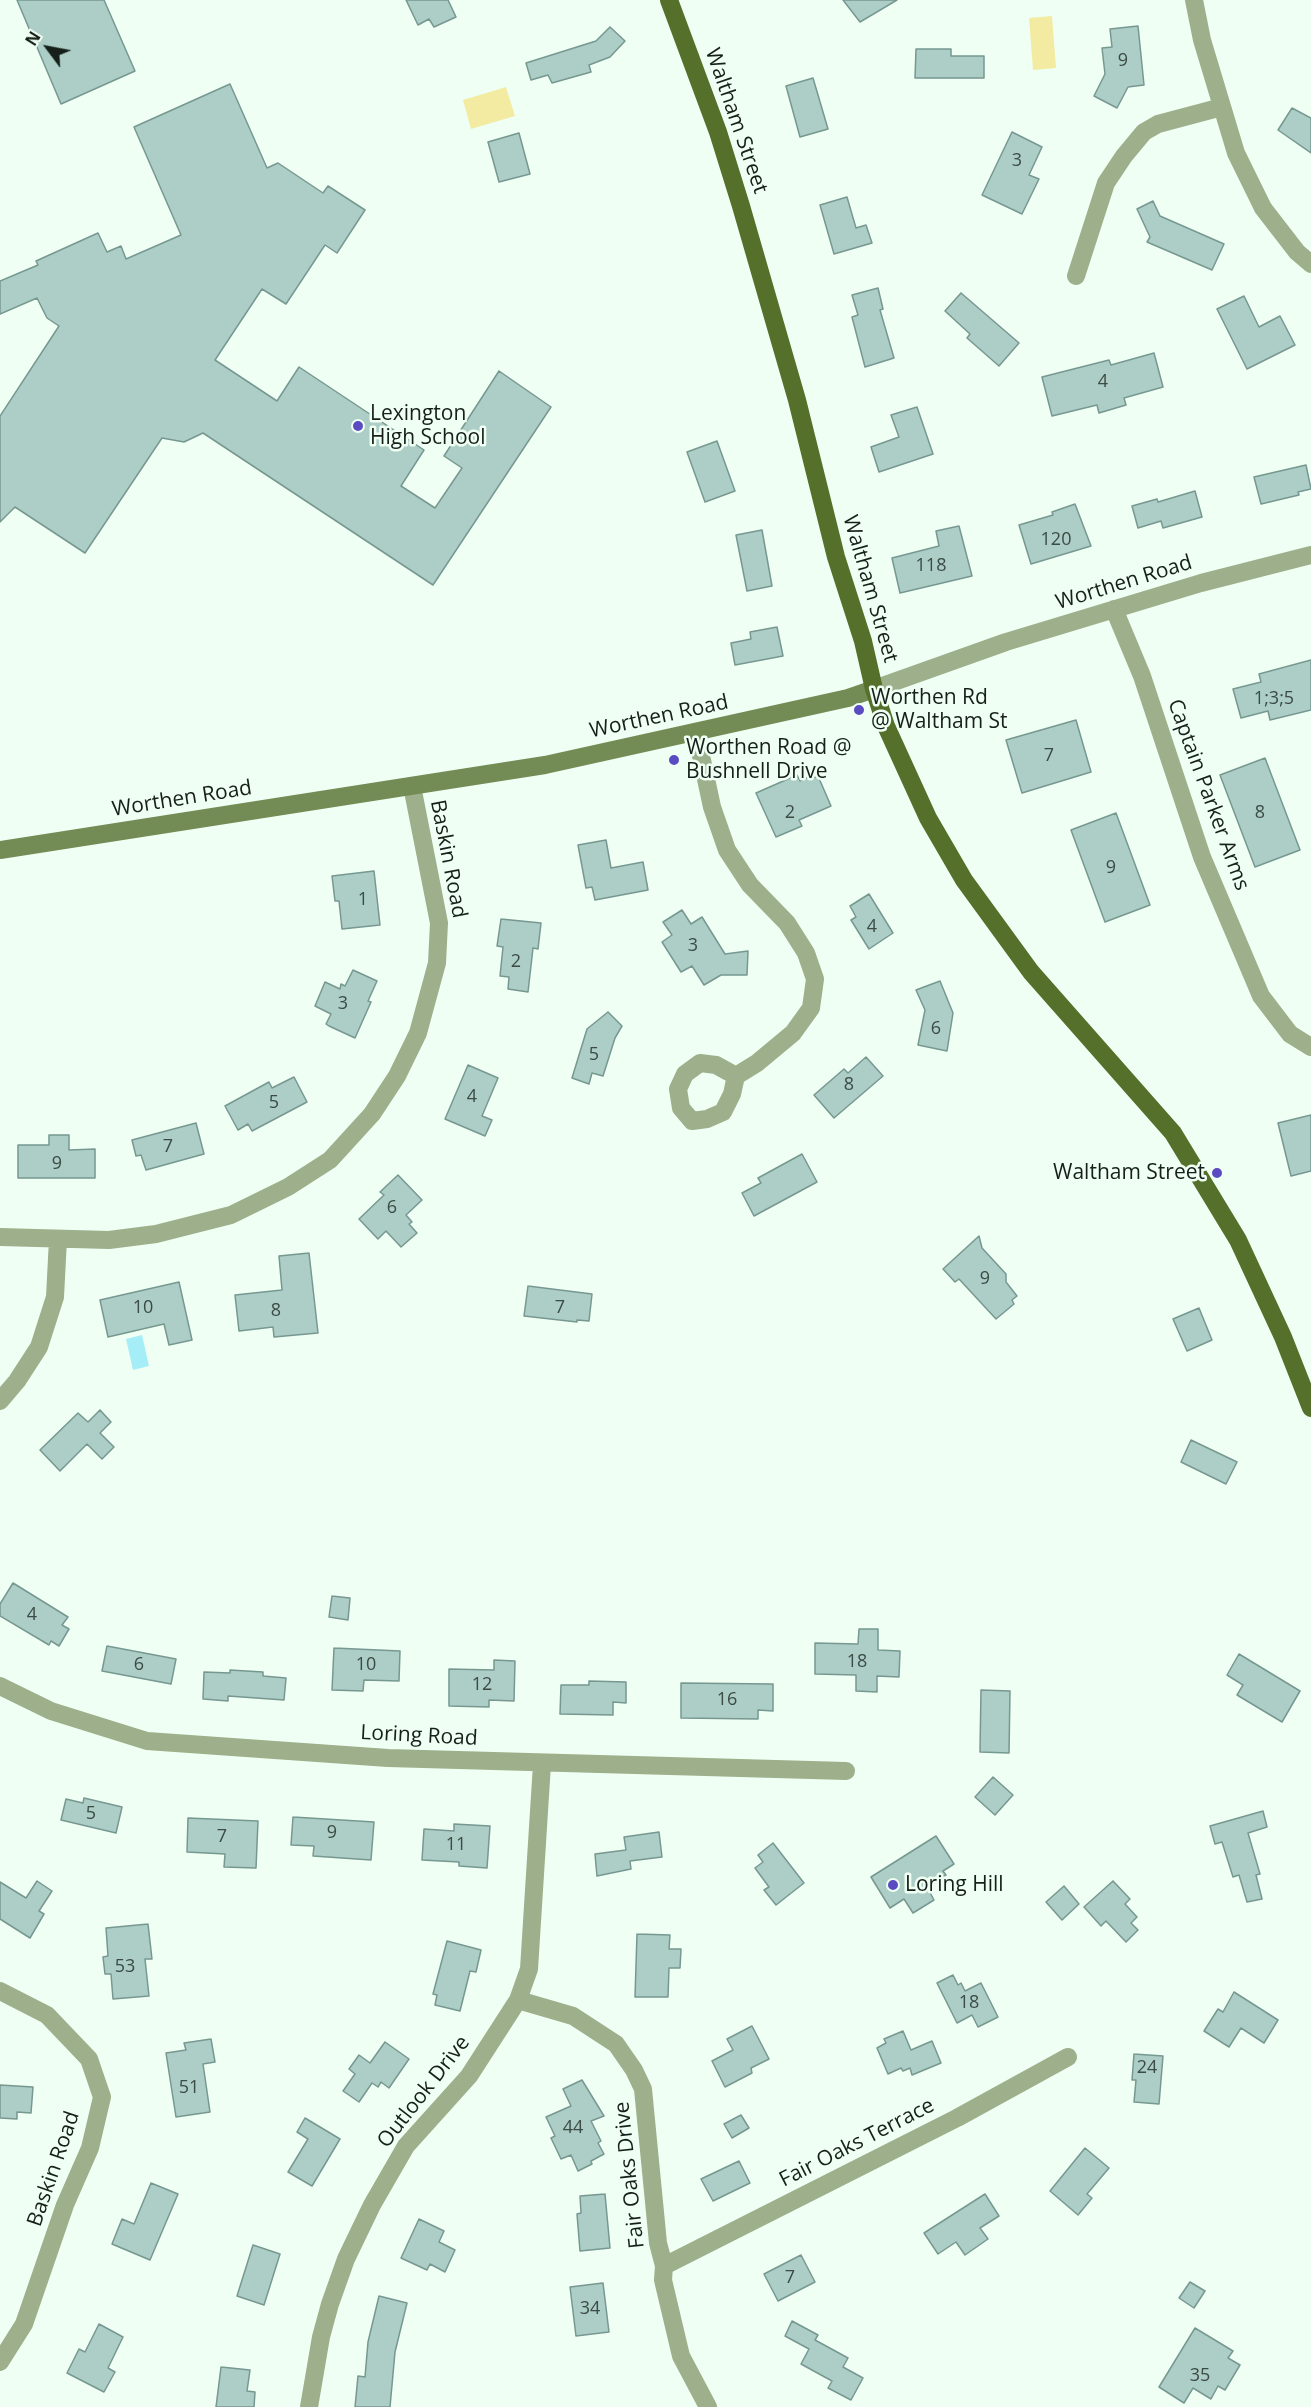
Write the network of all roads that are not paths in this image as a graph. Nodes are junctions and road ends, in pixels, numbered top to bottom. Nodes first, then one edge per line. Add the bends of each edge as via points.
1 (669, 0) edge
2 (1194, 0) edge
3 (1222, 107) junction
4 (1311, 264) edge
5 (1076, 276) dead end
6 (1311, 555) edge
7 (1114, 609) junction
8 (874, 689) junction
9 (696, 732) junction
10 (412, 786) junction
11 (0, 850) edge
12 (1311, 1047) edge
13 (736, 1076) dead end
14 (0, 1237) edge
15 (58, 1239) junction
16 (0, 1401) edge
17 (1311, 1408) edge
18 (0, 1686) edge
19 (542, 1764) junction
20 (846, 1771) dead end
21 (0, 1991) edge
22 (518, 2000) junction
23 (1068, 2057) dead end
24 (664, 2266) junction
25 (0, 2362) edge
26 (309, 2407) edge
27 (708, 2407) edge

1 - 8 main road, Waltham Street via 741,206
2 - 3 street
3 - 4 street via 1236,153 1263,208
3 - 5 street via 1158,124 1144,132 1106,183
6 - 7 street, Worthen Road via 1201,582
7 - 8 street, Worthen Road
7 - 12 street, Captain Parker Arms via 1142,676 1202,857 1262,996 1290,1034
8 - 9 main road, Worthen Road
8 - 17 main road, Waltham Street via 886,726 928,818 964,880 1031,972 1173,1133 1208,1189 1243,1251
9 - 10 main road, Worthen Road via 544,765
9 - 13 street via 711,807 727,850 750,885 787,923 806,953 815,979 811,1008 793,1033
10 - 11 main road, Worthen Road
10 - 15 street, Baskin Road via 439,923 437,963 418,1033 372,1114 330,1160 288,1187 231,1215 156,1234 110,1240
14 - 15 street, Baskin Road
15 - 16 street via 55,1297 39,1347
18 - 19 street, Loring Road via 51,1711 147,1741
19 - 20 street, Loring Road
19 - 22 street, Outlook Drive via 529,1969
21 - 25 street, Baskin Road via 47,2015 88,2058 102,2097 90,2148 65,2205 24,2324
22 - 24 street, Fair Oaks Drive via 573,2016 616,2044 634,2070 646,2105 658,2243
22 - 26 street, Outlook Drive via 469,2076 406,2146 372,2205 330,2304
23 - 24 street, Fair Oaks Terrace via 957,2118
24 - 27 street, Fair Oaks Drive via 663,2280 681,2356

